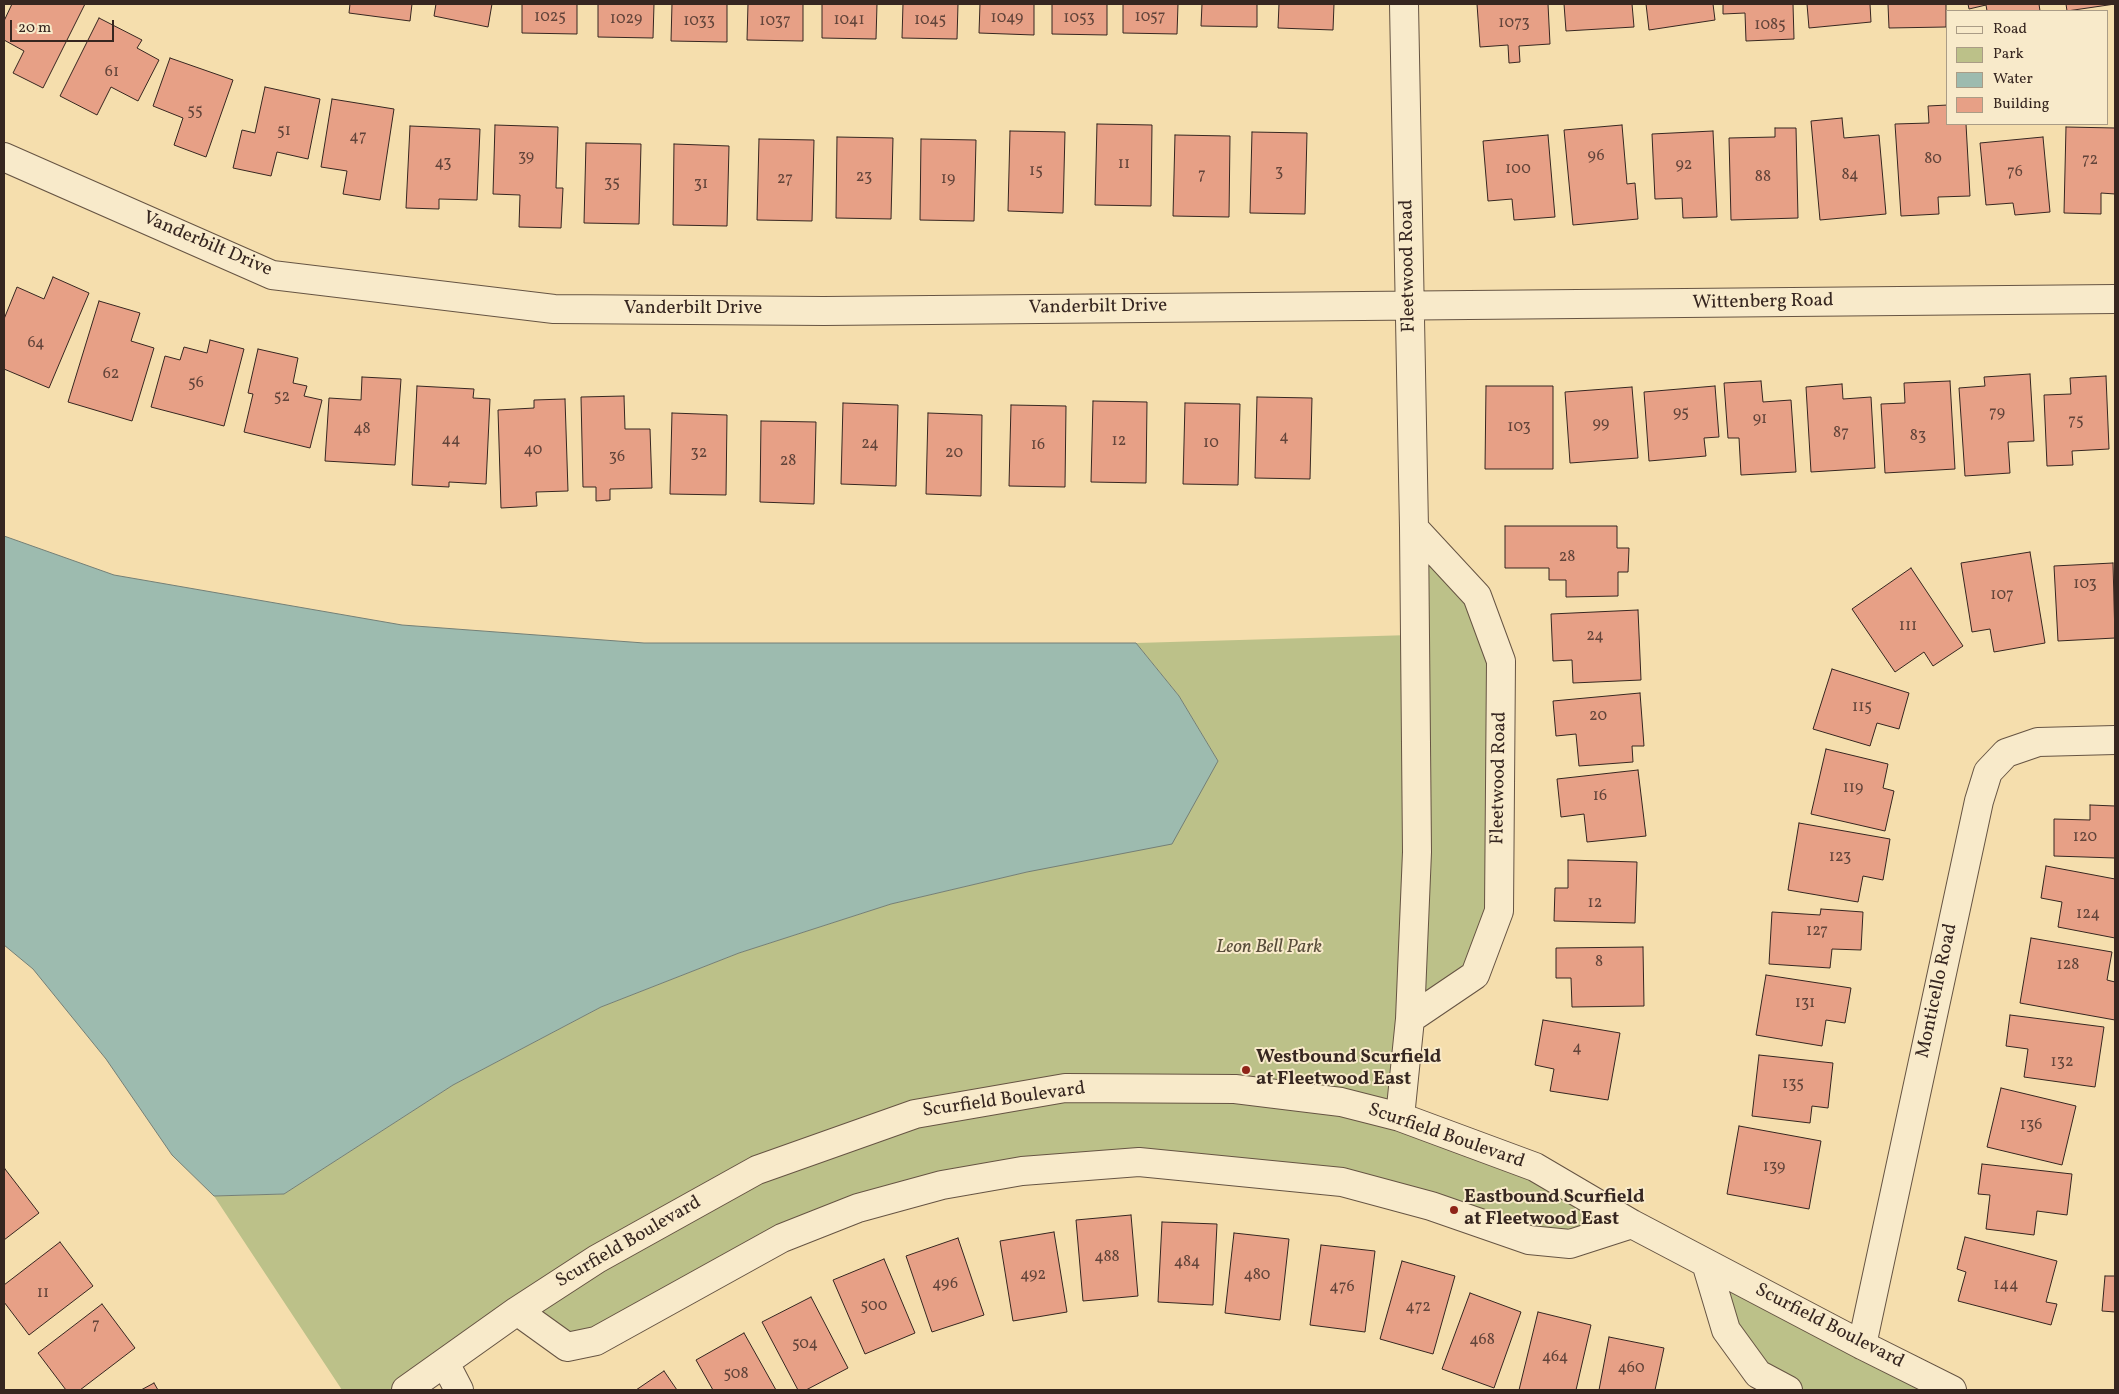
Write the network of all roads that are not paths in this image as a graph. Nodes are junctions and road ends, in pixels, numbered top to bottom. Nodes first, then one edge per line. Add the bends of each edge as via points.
1 (1404, 4) edge
2 (4, 157) edge
3 (2115, 300) edge
4 (1410, 306) junction
5 (1414, 528) junction
6 (2115, 740) edge
7 (1410, 1019) junction
8 (1400, 1117) junction
9 (1632, 1224) junction
10 (1706, 1263) junction
11 (517, 1311) junction
12 (1862, 1345) junction
13 (445, 1363) junction
14 (406, 1390) edge
15 (459, 1390) edge
16 (1788, 1390) edge
17 (1952, 1390) edge

1 - 4 street, Fleetwood Road
2 - 4 street, Vanderbilt Drive via 272,275 554,309 824,311
3 - 4 street, Wittenberg Road
4 - 5 street, Fleetwood Road
5 - 7 street, Fleetwood Road via 1418,852
5 - 7 street, Fleetwood Road via 1477,596 1501,661 1501,671 1499,911 1475,975
6 - 12 street, Monticello Road via 2038,742 2006,753 1988,772 1979,801
7 - 8 street, Fleetwood Road
8 - 9 street, Scurfield Boulevard via 1535,1167
8 - 11 street, Scurfield Boulevard via 1341,1102 1235,1089 1065,1088 915,1114 757,1170 597,1259
9 - 10 street, Scurfield Boulevard
9 - 11 street via 1570,1244 1529,1240 1431,1206 1342,1182 1139,1162 1022,1171 942,1185 858,1208 782,1238 596,1341 567,1347
10 - 12 street, Scurfield Boulevard
10 - 16 street via 1726,1330 1758,1374
11 - 13 street, Scurfield Boulevard
12 - 17 street, Scurfield Boulevard
13 - 14 street, Scurfield Boulevard
13 - 15 street

